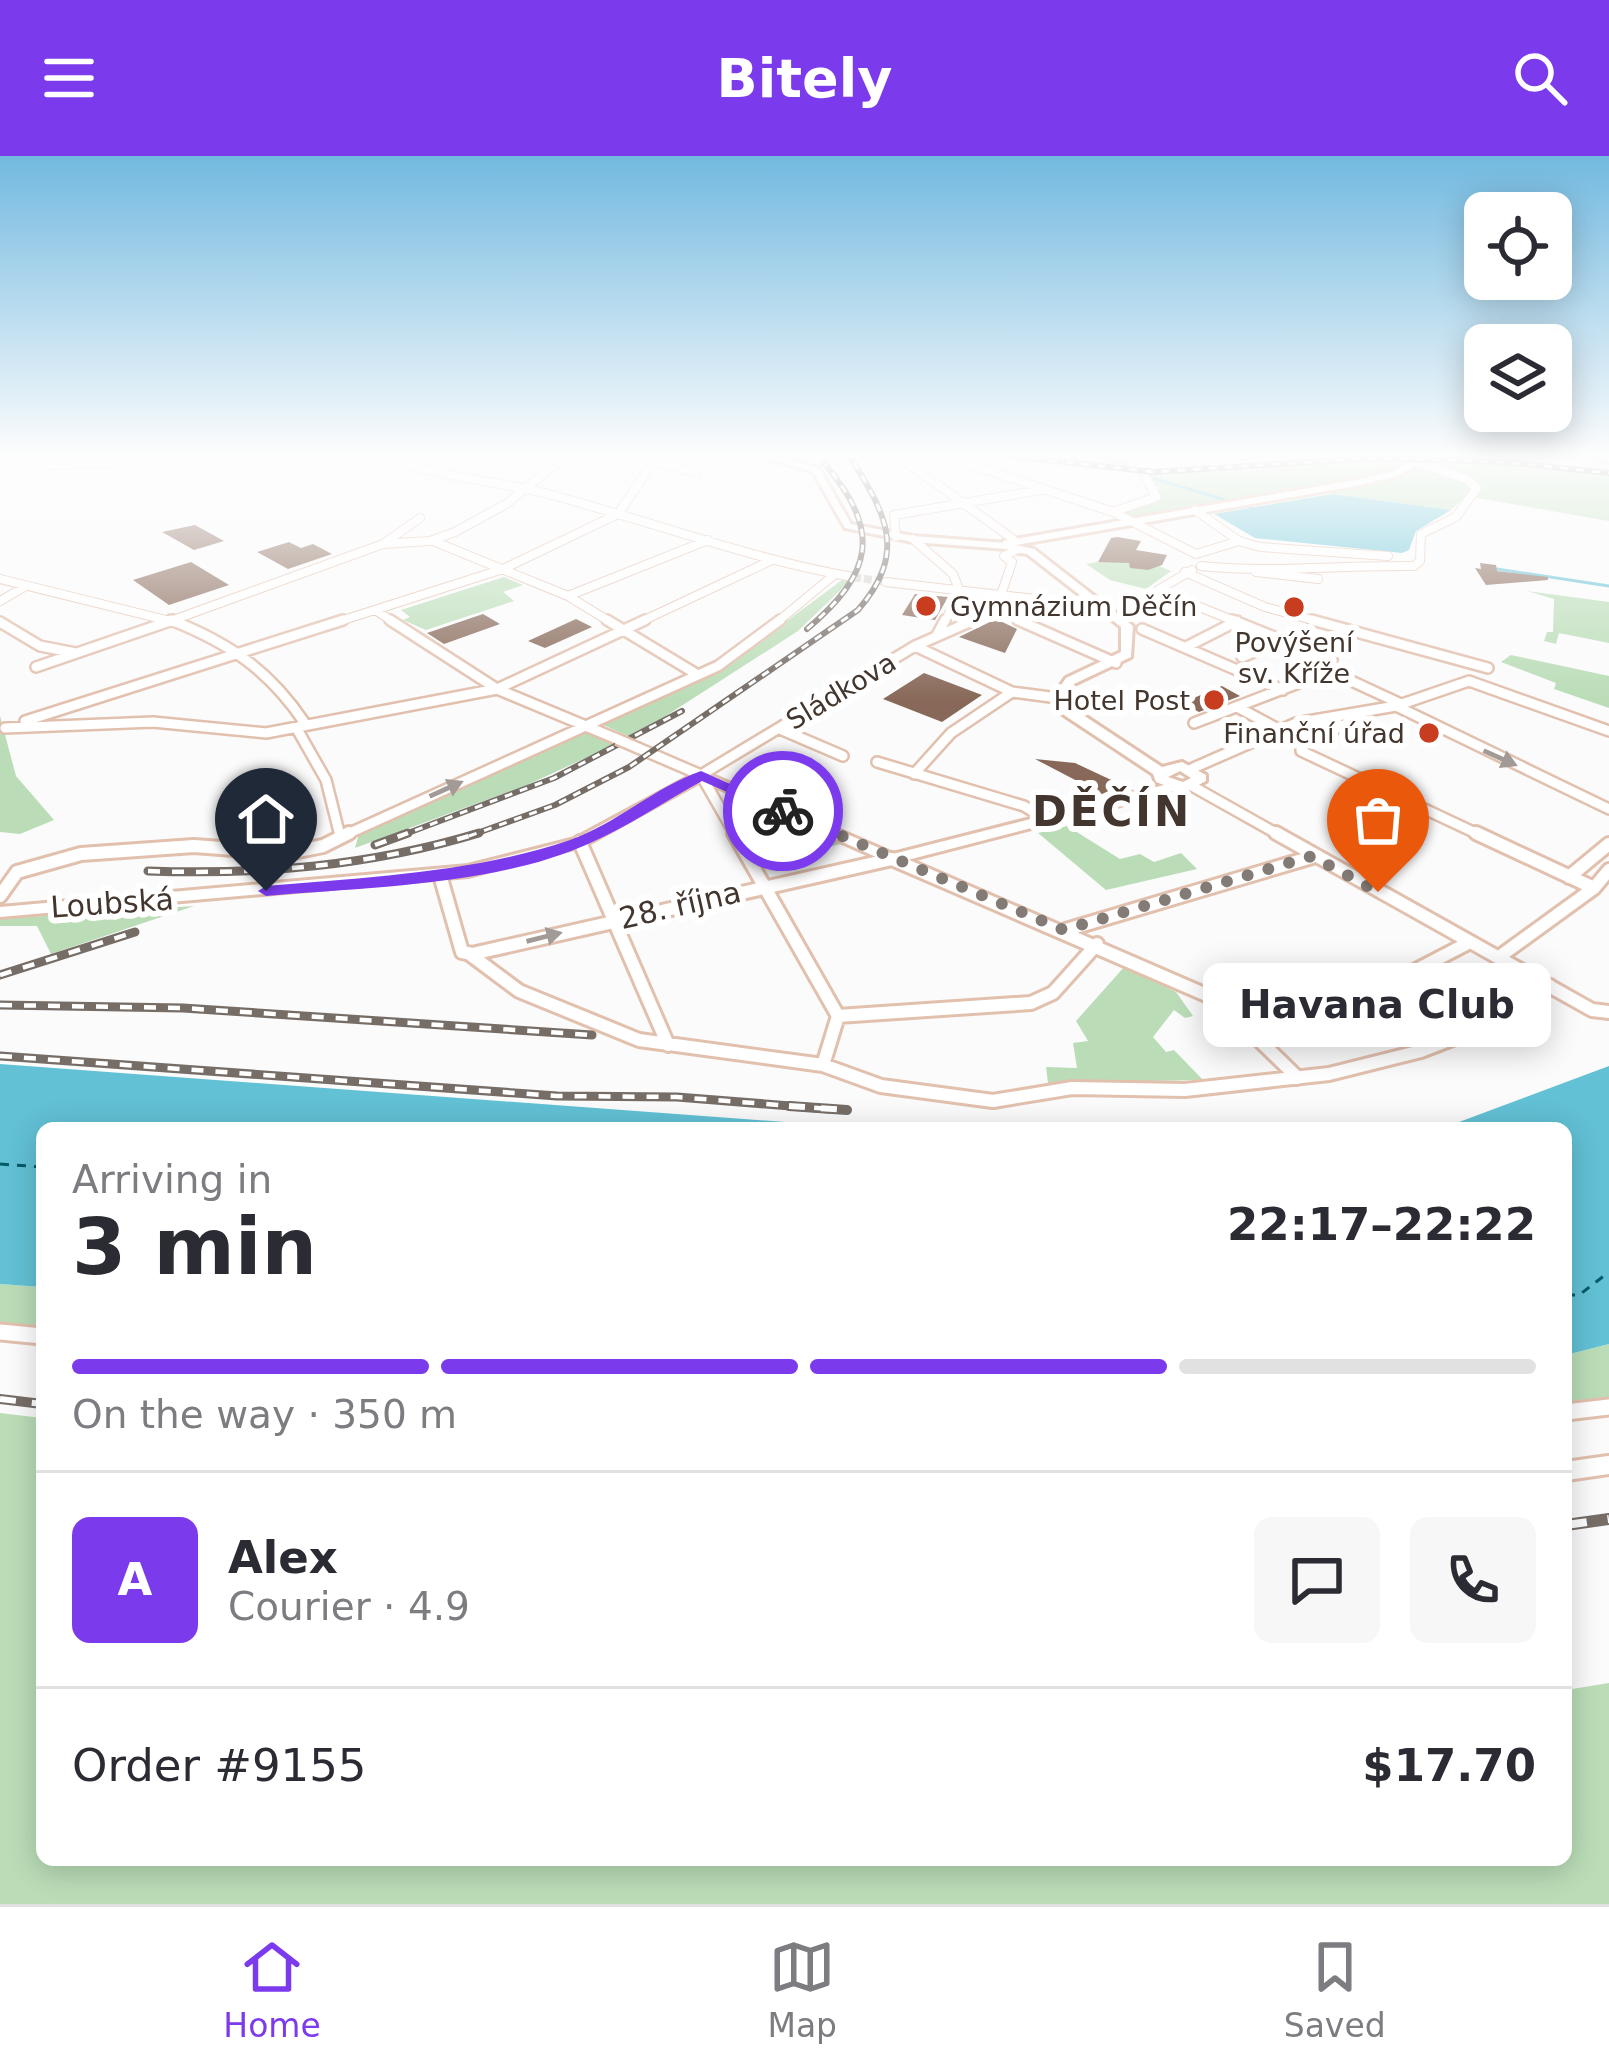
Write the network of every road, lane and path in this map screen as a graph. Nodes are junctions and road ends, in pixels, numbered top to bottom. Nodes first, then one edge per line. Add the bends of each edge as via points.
1 (393, 537) edge
2 (442, 537) edge
3 (570, 537) edge
4 (700, 537) edge
5 (896, 537) edge
6 (1002, 537) edge
7 (1072, 537) edge
8 (1161, 537) edge
9 (1233, 537) edge
10 (1421, 537) edge
11 (709, 539) junction
12 (913, 539) junction
13 (433, 541) junction
14 (1239, 541) junction
15 (384, 543) junction
16 (1012, 545) junction
17 (1033, 546) junction
18 (1196, 554) junction
19 (1388, 556) dead end
20 (770, 561) junction
21 (1201, 566) junction
22 (503, 568) junction
23 (1243, 570) junction
24 (1185, 572) junction
25 (834, 574) junction
26 (853, 577) tunnel mouth
27 (1318, 579) dead end
28 (0, 580) edge
29 (886, 582) tunnel mouth
30 (28, 586) junction
31 (960, 592) junction
32 (568, 596) junction
33 (1000, 596) junction
34 (0, 601) edge
35 (1071, 604) dead end
36 (1265, 607) junction
37 (376, 610) junction
38 (996, 610) junction
39 (0, 622) edge
40 (175, 622) junction
41 (1242, 622) junction
42 (1135, 627) junction
43 (621, 629) junction
44 (937, 636) junction
45 (1278, 642) junction
46 (915, 646) junction
47 (1188, 646) junction
48 (79, 653) junction
49 (238, 653) junction
50 (1233, 661) junction
51 (1116, 663) junction
52 (1331, 666) junction
53 (36, 667) dead end
54 (1487, 668) dead end
55 (698, 675) junction
56 (497, 688) junction
57 (1283, 690) junction
58 (1012, 692) junction
59 (1058, 698) junction
60 (1399, 705) junction
61 (1238, 709) junction
62 (1352, 714) junction
63 (1080, 719) junction
64 (1194, 723) dead end
65 (587, 727) junction
66 (297, 729) junction
67 (780, 729) junction
68 (1280, 730) junction
69 (1609, 731) edge
70 (843, 756) dead end
71 (877, 761) dead end
72 (1187, 767) junction
73 (1159, 773) junction
74 (701, 775) junction
75 (914, 775) junction
76 (1184, 786) junction
77 (1099, 807) junction
78 (1609, 809) edge
79 (1045, 819) junction
80 (340, 837) junction
81 (580, 842) junction
82 (1609, 844) edge
83 (1312, 856) junction
84 (892, 859) junction
85 (1609, 870) edge
86 (440, 875) junction
87 (1569, 877) junction
88 (764, 886) junction
89 (1594, 888) junction
90 (0, 896) edge
91 (0, 912) edge
92 (616, 920) junction
93 (1064, 930) junction
94 (1470, 942) junction
95 (1096, 944) junction
96 (470, 954) junction
97 (1499, 957) junction
98 (1550, 986) junction
99 (1609, 1012) edge
100 (838, 1016) junction
101 (1244, 1024) junction
102 (668, 1045) junction
103 (824, 1065) junction
104 (1298, 1078) junction
105 (0, 1332) edge
106 (36, 1335) edge
107 (1609, 1407) edge
108 (1572, 1411) edge
109 (1609, 1465) edge
110 (1572, 1470) edge

1 - 15 street
2 - 13 street
3 - 22 street
4 - 11 street
5 - 12 street
6 - 16 street
7 - 17 main road
8 - 18 street
9 - 14 street
10 - 23 street via 1420,561 1404,569
11 - 20 street
11 - 32 street
12 - 16 street
12 - 31 street via 953,574
13 - 15 street
13 - 22 street
14 - 18 street
14 - 19 street
15 - 40 street
16 - 17 main road
16 - 33 street
17 - 42 main road
18 - 21 street
20 - 25 street
20 - 43 street
21 - 23 street
21 - 24 street
22 - 32 street
22 - 37 street
23 - 27 street
24 - 36 street
24 - 41 street via 1158,590
25 - 26 street
25 - 55 street
28 - 30 street
29 - 31 street
30 - 34 street
30 - 40 street
31 - 33 street
31 - 44 street
32 - 43 street
33 - 35 street
33 - 38 street
36 - 41 street
36 - 54 street
37 - 49 street
37 - 56 street
38 - 44 street, Sládkova
38 - 51 street
39 - 48 street via 40,646
40 - 48 street
40 - 49 street
41 - 45 street
41 - 47 street
42 - 47 street
42 - 51 main road
43 - 55 street
43 - 56 street
44 - 46 street, Sládkova
45 - 50 street
45 - 52 street
46 - 58 street
46 - 67 street, Sládkova
47 - 50 street
48 - 53 street
49 - 66 street via 285,691 304,722
49 - 66 street via 5,728 106,722
50 - 57 street
51 - 59 main road via 1070,681
52 - 57 street
52 - 60 street
55 - 65 street
56 - 65 street
56 - 66 street
57 - 61 street
58 - 59 street
58 - 75 street via 950,734
59 - 63 main road
60 - 62 street
60 - 69 street via 1473,681
60 -> 78 street
61 - 64 street
61 - 68 street
62 - 68 street
62 - 87 street via 1301,751
63 - 72 main road
63 - 73 main road
65 - 74 street, bridge
80 -> 65 street
66 - 80 street via 324,767
67 - 70 street
67 - 74 street, Sládkova
68 - 72 street
71 - 75 street
72 - 73 main road, 28. října
72 - 76 main road via 1201,778
73 - 76 main road
73 - 77 main road, 28. října
74 - 81 main road, Sládkova
74 - 84 main road
74 - 88 street
75 - 79 street
76 - 77 main road, 28. října
76 - 83 street
77 - 79 main road, 28. října
79 - 84 main road, 28. října
80 - 90 street via 301,854 194,846 90,855 17,872
81 - 86 main road, Sládkova
81 - 92 street
82 - 87 street
83 - 93 street
83 - 94 street
84 - 88 street, 28. října
84 - 93 street
85 - 89 street
86 - 91 main road, Loubská
86 - 96 street via 462,952
87 - 89 street
88 - 92 street, 28. října
88 - 100 street
89 - 97 street
96 -> 92 street, 28. října
92 - 102 street
93 - 95 street
94 - 97 street
94 - 101 street via 1372,992
95 - 100 street via 1053,993 1031,1003
95 - 101 street via 1218,1000
96 - 102 street via 473,964 520,991 634,1040
97 - 98 street
98 - 99 street
98 - 104 street via 1426,1051 1339,1076
100 - 103 street
101 - 104 street
102 - 103 street
103 - 104 street via 837,1074 994,1101 1057,1089 1182,1090
105 - 106 street
107 - 108 street
109 - 110 street

